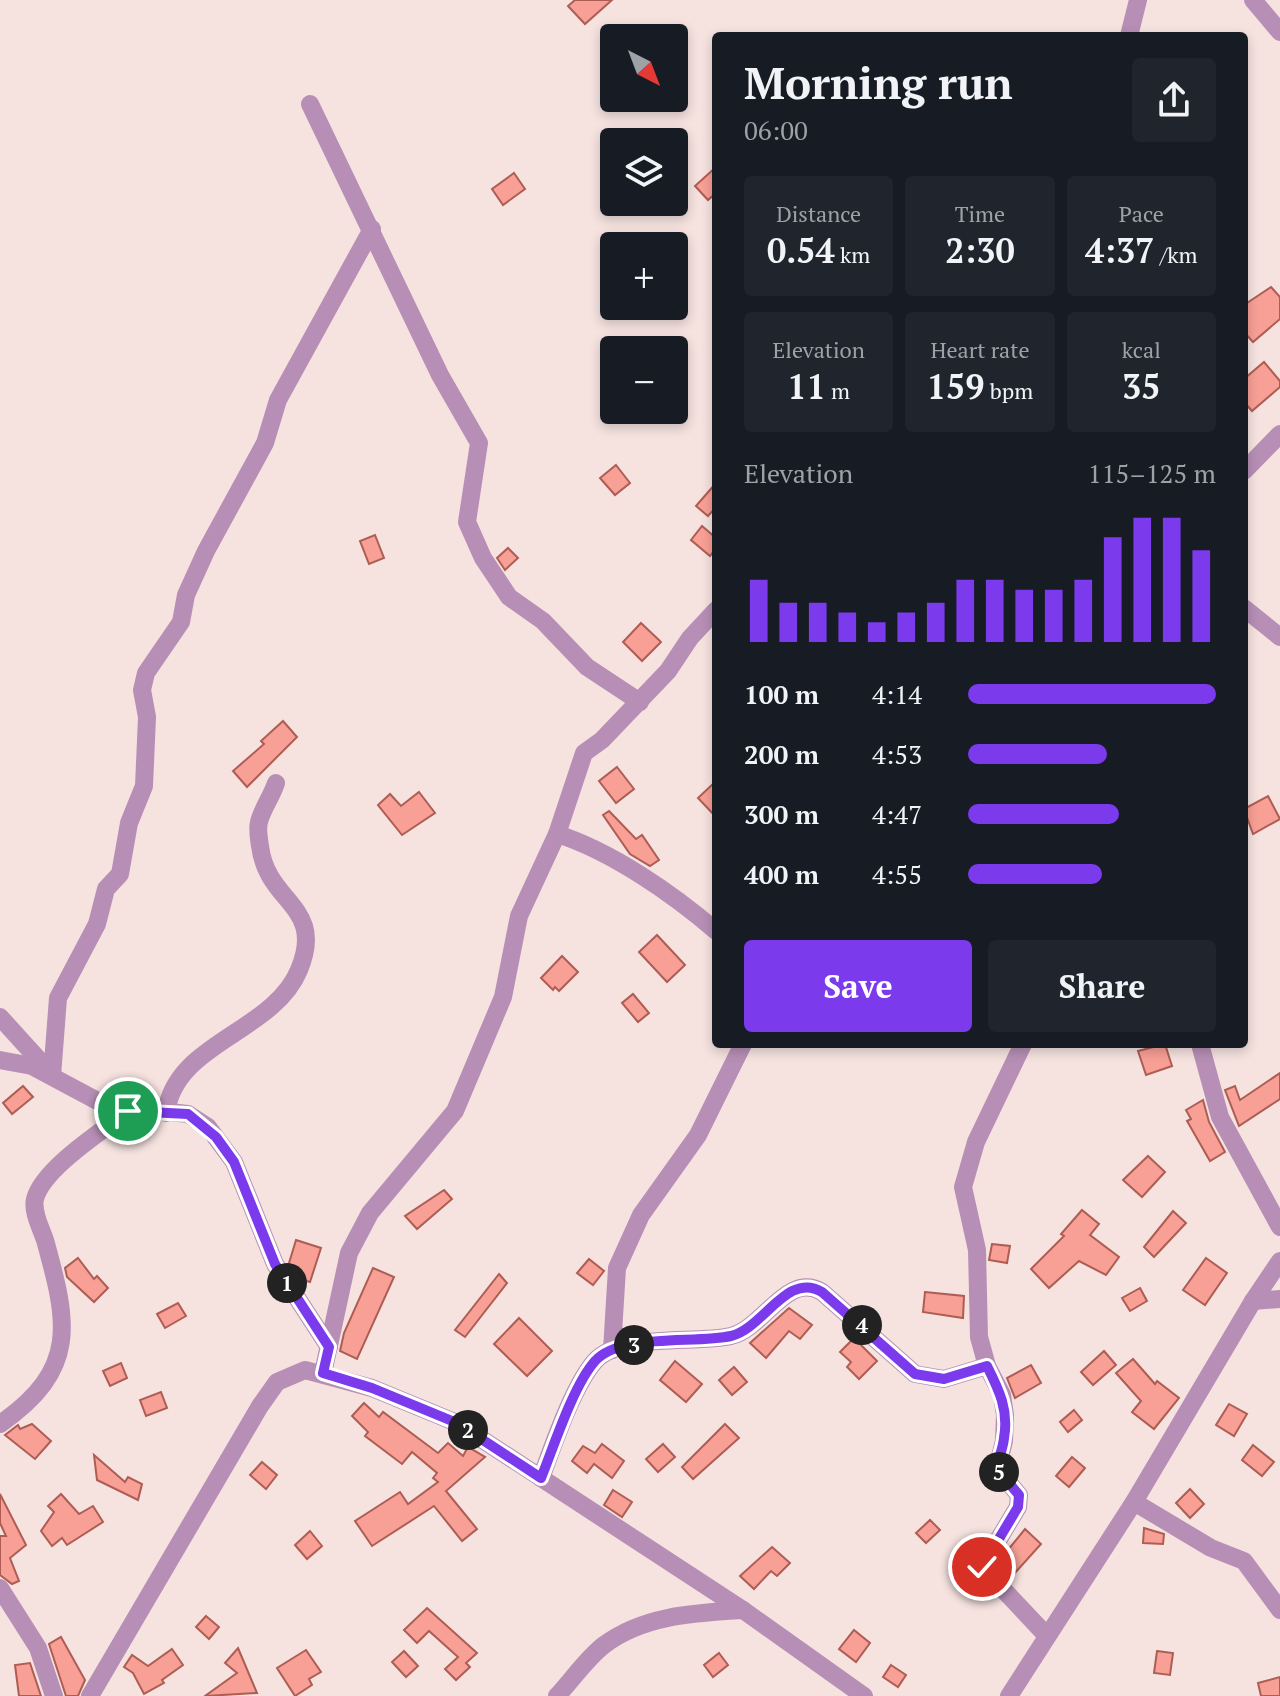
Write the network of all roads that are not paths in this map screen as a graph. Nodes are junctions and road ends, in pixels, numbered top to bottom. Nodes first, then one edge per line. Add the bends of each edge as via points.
1 (1138, 0) edge
2 (1253, 0) edge
3 (1130, 32) edge
4 (1280, 32) edge
5 (310, 104) dead end
6 (372, 229) junction
7 (1280, 434) edge
8 (1248, 467) edge
9 (1248, 611) edge
10 (712, 615) edge
11 (1280, 637) edge
12 (640, 702) junction
13 (276, 783) dead end
14 (557, 834) junction
15 (712, 928) edge
16 (0, 1017) edge
17 (741, 1048) edge
18 (1021, 1048) edge
19 (1201, 1048) edge
20 (0, 1060) edge
21 (51, 1076) junction
22 (128, 1111) junction
23 (166, 1113) junction
24 (1280, 1227) edge
25 (1280, 1261) edge
26 (1280, 1299) edge
27 (1253, 1301) junction
28 (329, 1347) junction
29 (612, 1350) junction
30 (987, 1366) junction
31 (323, 1373) junction
32 (0, 1424) edge
33 (541, 1478) junction
34 (1134, 1502) junction
35 (0, 1588) edge
36 (743, 1610) junction
37 (1280, 1610) edge
38 (1047, 1636) junction
39 (54, 1696) edge
40 (90, 1696) edge
41 (557, 1696) edge
42 (864, 1696) edge
43 (1009, 1696) edge

1 - 3 street
2 - 4 street
5 - 6 street
6 - 12 street via 440,375 479,443 467,522 483,558 509,597 543,621 587,667
6 - 21 street via 278,400 252,472 186,595 181,622 146,673 144,786 129,823 120,874 106,889 97,924 58,998
7 - 8 street
9 - 11 street
10 - 12 street
12 - 14 street via 584,753
13 - 23 street via 258,822 262,863 270,882 301,917 308,931 307,952 276,1006 193,1064 175,1084
14 - 15 street via 584,842 687,906
14 - 28 street via 519,916 503,997 451,1119 370,1213 349,1253
16 - 21 street
17 - 29 street via 698,1135 641,1215 617,1268
18 - 30 street via 976,1142 963,1187 977,1250 979,1337
19 - 24 street via 1220,1117
20 - 21 street
21 - 22 street via 105,1105
22 - 23 street
22 - 32 street via 53,1171 37,1193 35,1211 63,1305 64,1329 55,1367 22,1409
23 - 28 street via 198,1120 234,1162 275,1264
25 - 27 street
26 - 27 street
27 - 34 street
28 - 31 street
29 - 30 street via 743,1332 792,1289 812,1286 915,1374 944,1379
29 - 33 street via 595,1361
30 - 38 street via 1002,1395 1005,1415 997,1469 1019,1495 1018,1507 982,1567
31 - 33 street via 457,1423
31 - 40 street via 305,1370 277,1382
33 - 36 street
34 - 37 street via 1211,1548 1244,1561
34 - 38 street
35 - 39 street via 38,1648
36 - 41 street via 681,1615 625,1632 602,1646
36 - 42 street
38 - 43 street

